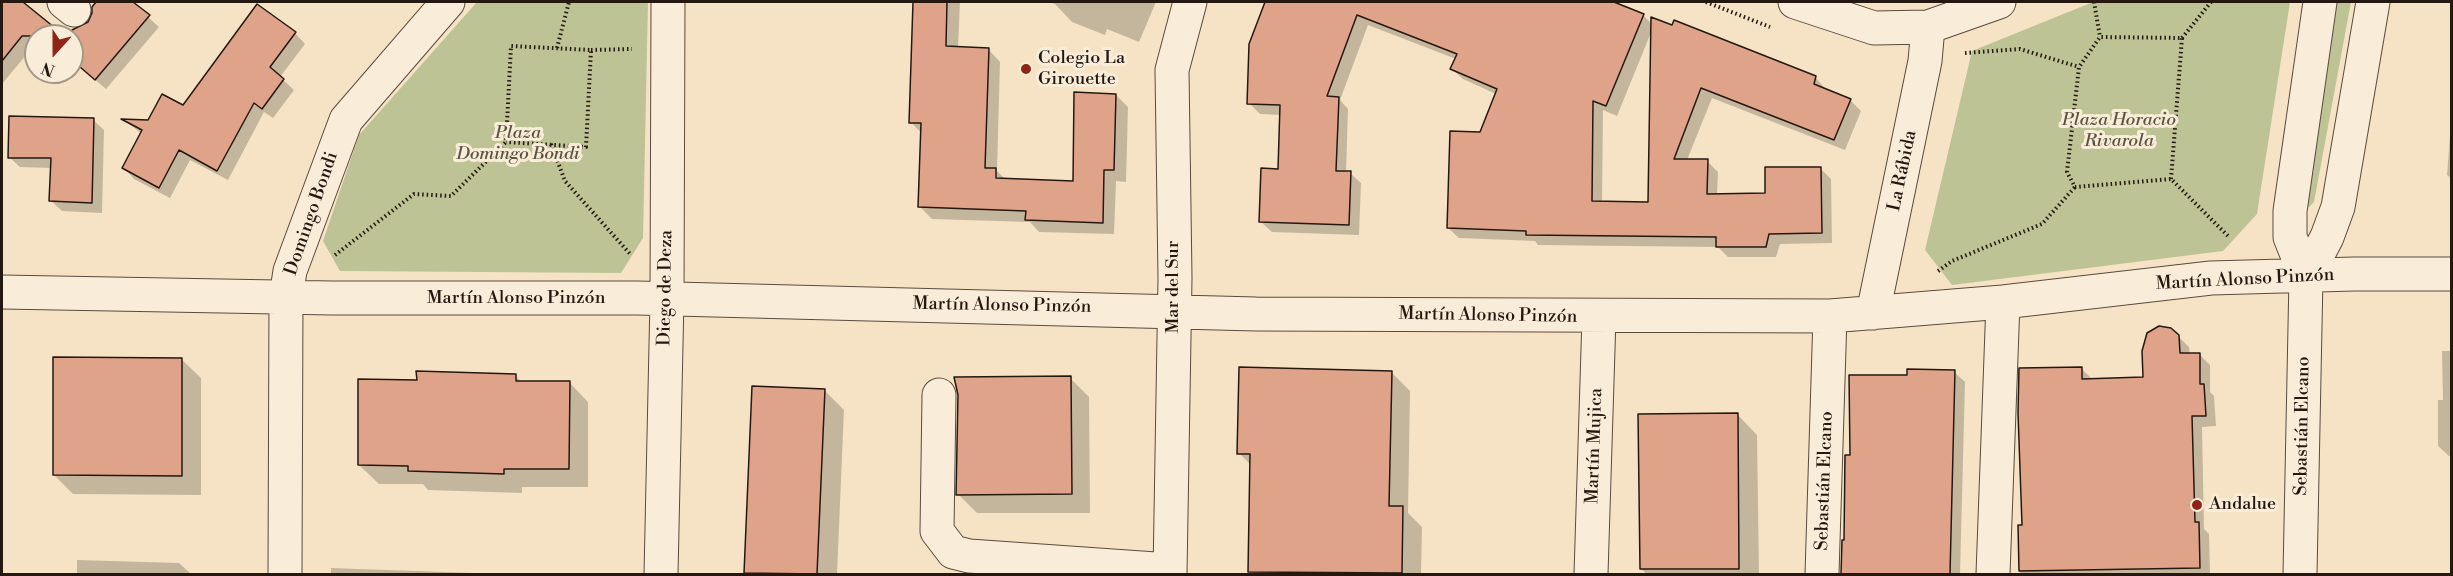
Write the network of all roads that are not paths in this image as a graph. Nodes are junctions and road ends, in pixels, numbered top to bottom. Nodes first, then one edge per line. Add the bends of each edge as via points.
1 (448, 2) edge
2 (668, 2) edge
3 (1190, 2) edge
4 (1795, 2) edge
5 (2000, 2) edge
6 (2320, 2) edge
7 (2373, 2) edge
8 (1928, 27) junction
9 (2451, 274) edge
10 (2306, 277) junction
11 (2, 292) edge
12 (286, 297) junction
13 (667, 299) junction
14 (2003, 302) junction
15 (1174, 311) junction
16 (1872, 313) junction
17 (1830, 316) junction
18 (1599, 317) junction
19 (939, 395) dead end
20 (1170, 572) edge
21 (285, 574) edge
22 (661, 574) edge
23 (1591, 574) edge
24 (1822, 574) edge
25 (1993, 574) edge
26 (2300, 574) edge

1 - 12 street, Domingo Bondi via 346,120 290,271
2 - 13 street, Diego de Deza
3 - 15 street, Mar del Sur via 1172,70
4 - 8 street via 1874,28
5 - 8 street
6 - 10 street, Sebastián Elcano via 2290,212 2290,237
7 - 10 street, Sebastián Elcano via 2338,207
8 - 16 street, La Rábida via 1927,53
9 - 10 street, Martín Alonso Pinzón
10 - 14 street, Martín Alonso Pinzón via 2211,278
10 - 26 street, Sebastián Elcano
11 - 12 street, Martín Alonso Pinzón
12 - 13 street, Martín Alonso Pinzón
12 - 21 street, Domingo Bondi
13 - 15 street, Martín Alonso Pinzón
13 - 22 street, Diego de Deza
14 - 16 street, Martín Alonso Pinzón
14 - 25 street
15 - 18 street, Martín Alonso Pinzón
15 - 20 street, Mar del Sur
16 - 17 street, Martín Alonso Pinzón
17 - 18 street, Martín Alonso Pinzón
17 - 24 street, Sebastián Elcano
18 - 23 street, Martín Mujica
19 - 20 street via 937,531 953,552

